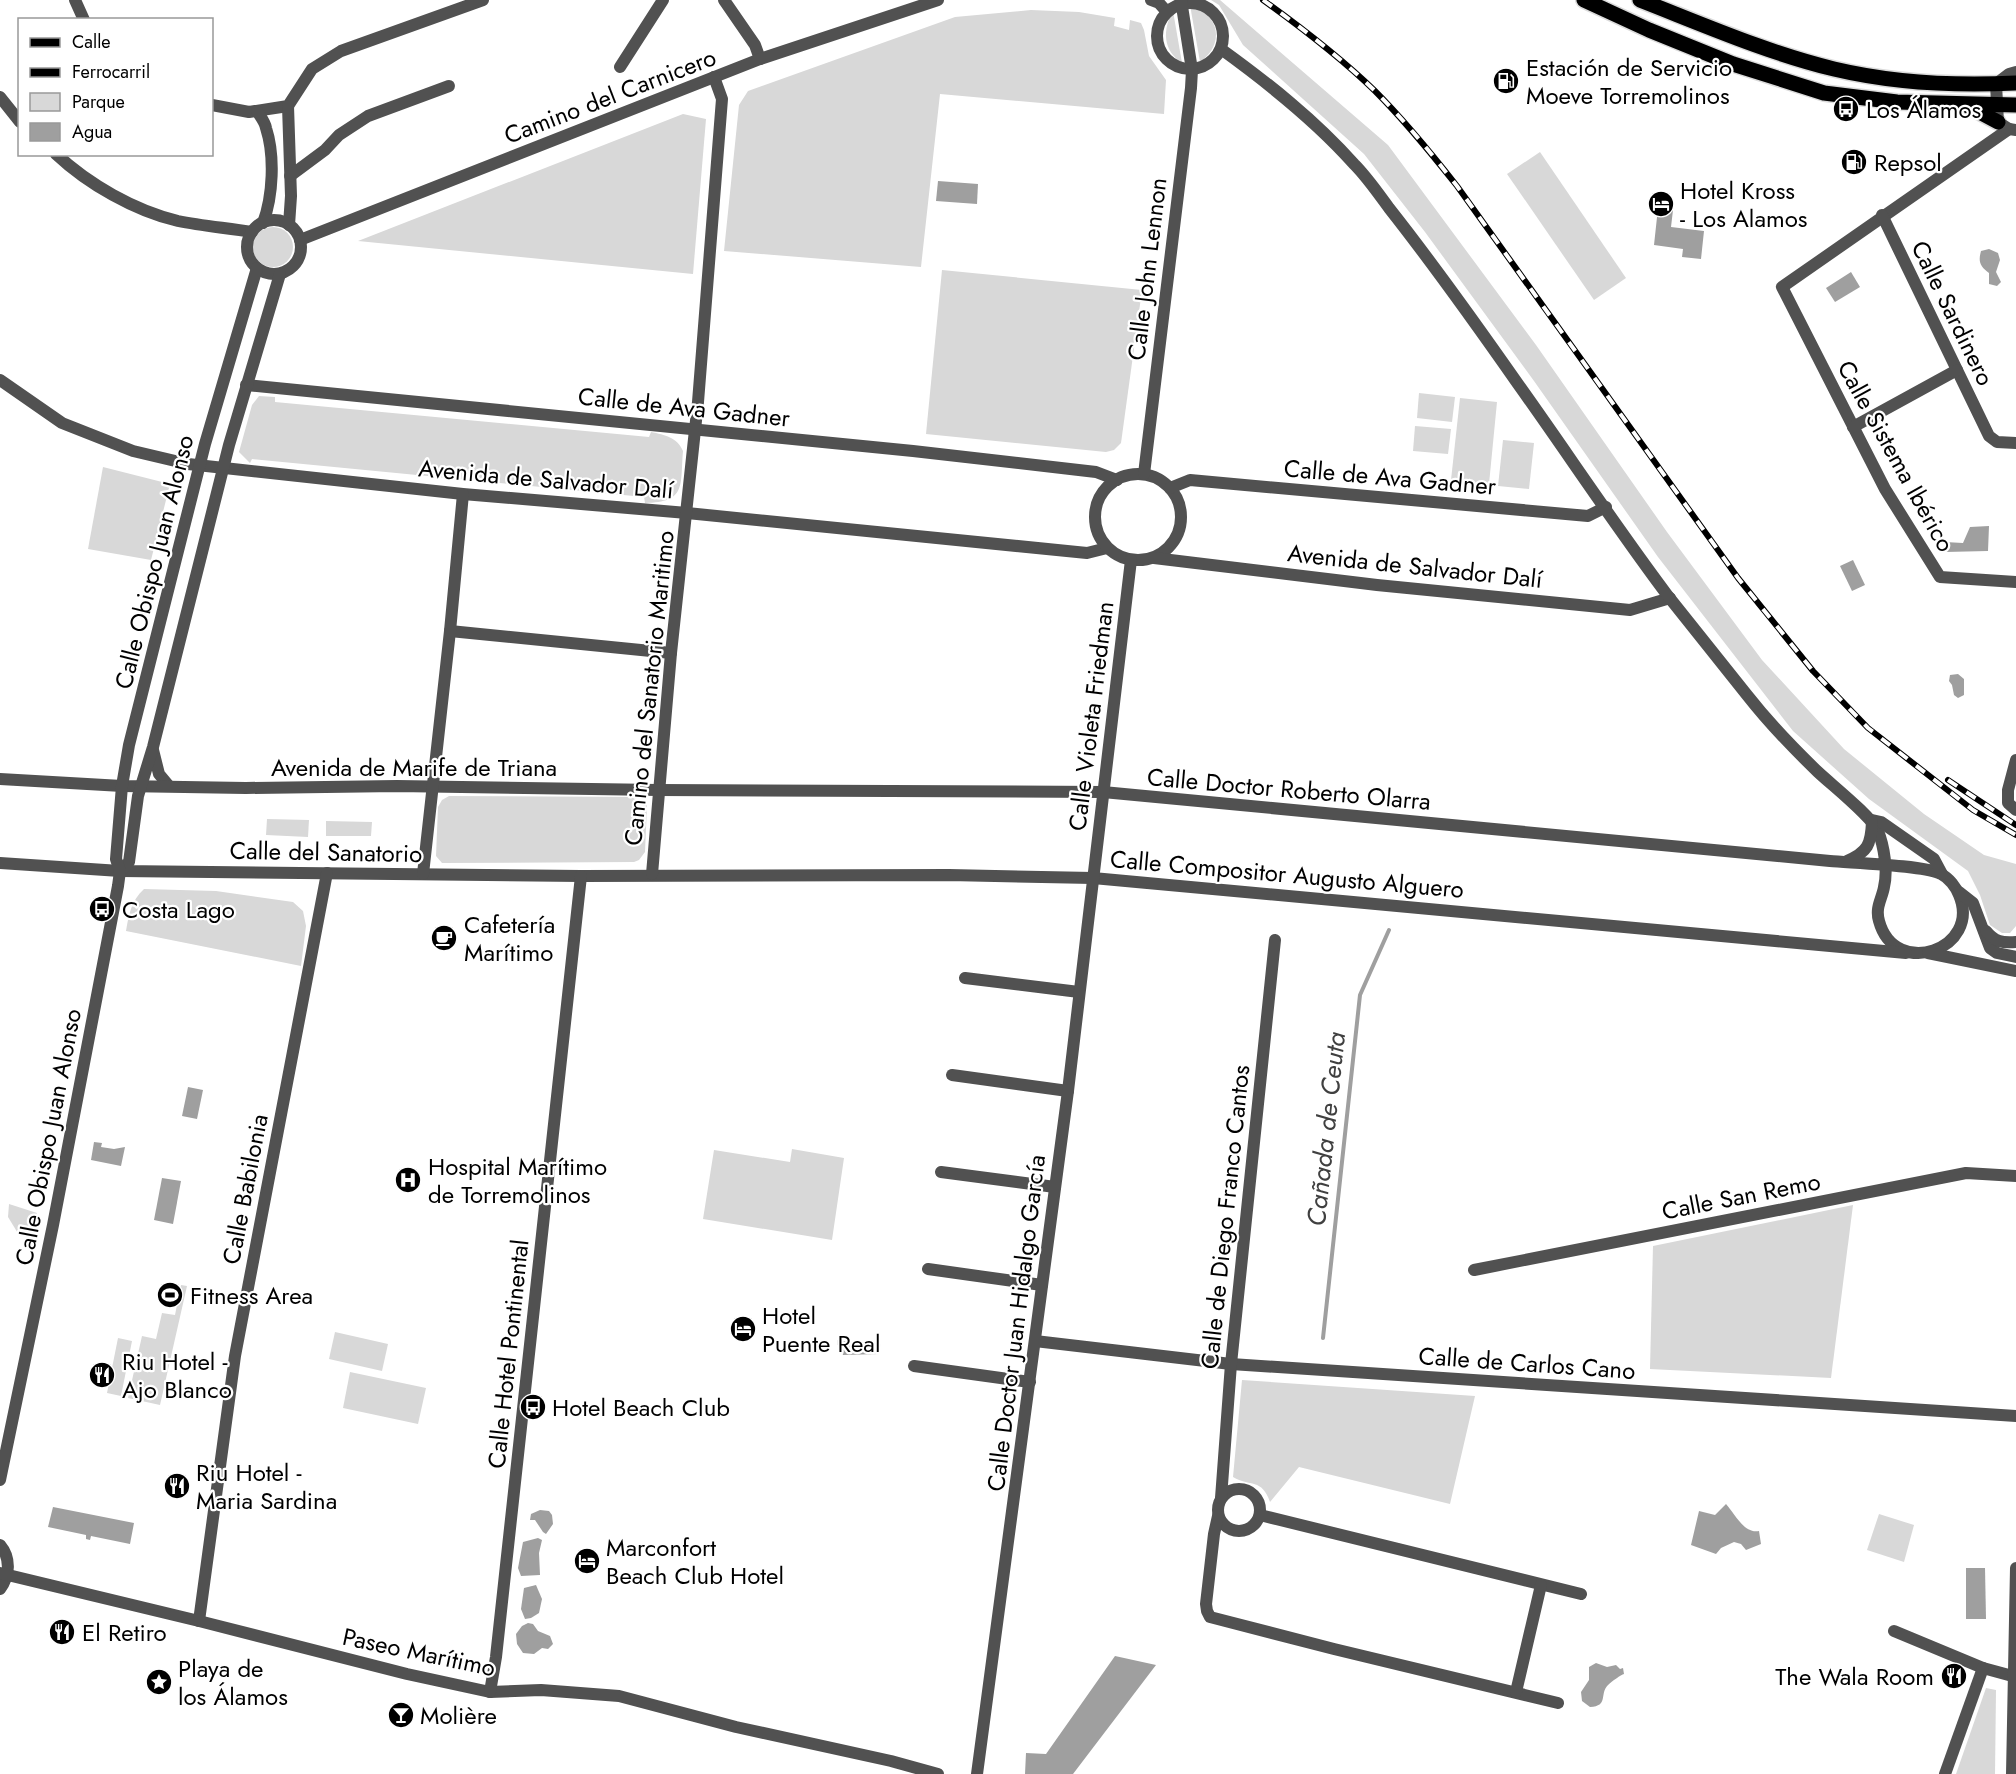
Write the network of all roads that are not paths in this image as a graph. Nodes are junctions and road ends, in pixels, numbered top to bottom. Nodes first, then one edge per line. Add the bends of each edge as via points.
1 (75, 0) edge
2 (483, 0) edge
3 (663, 0) edge
4 (724, 0) edge
5 (938, 0) edge
6 (1150, 0) edge
7 (1584, 0) edge
8 (1640, 0) edge
9 (1181, 2) edge
10 (1167, 12) junction
11 (83, 18) edge
12 (1221, 50) junction
13 (760, 59) junction
14 (620, 67) dead end
15 (1192, 70) junction
16 (2014, 76) edge
17 (714, 77) junction
18 (1971, 84) junction
19 (1996, 84) junction
20 (449, 86) dead end
21 (0, 97) edge
22 (213, 105) edge
23 (1965, 105) junction
24 (2016, 105) edge
25 (288, 106) junction
26 (1996, 106) junction
27 (257, 111) junction
28 (18, 120) edge
29 (2008, 127) edge
30 (58, 156) edge
31 (290, 176) junction
32 (1882, 215) junction
33 (262, 223) junction
34 (289, 225) junction
35 (252, 232) junction
36 (300, 240) junction
37 (256, 268) junction
38 (280, 274) junction
39 (1957, 370) junction
40 (0, 381) edge
41 (246, 385) junction
42 (1853, 427) junction
43 (695, 430) junction
44 (2016, 443) edge
45 (200, 466) junction
46 (223, 468) junction
47 (1144, 474) junction
48 (1116, 480) junction
49 (1170, 488) junction
50 (463, 494) junction
51 (1606, 507) junction
52 (687, 513) junction
53 (1107, 548) junction
54 (1154, 558) junction
55 (1131, 560) junction
56 (2016, 582) edge
57 (1670, 598) junction
58 (450, 631) junction
59 (671, 653) junction
60 (153, 747) junction
61 (2016, 760) edge
62 (0, 779) edge
63 (122, 786) junction
64 (140, 786) junction
65 (170, 786) junction
66 (432, 787) junction
67 (658, 790) junction
68 (1103, 792) junction
69 (2016, 810) edge
70 (1872, 820) junction
71 (1845, 862) junction
72 (0, 863) edge
73 (1885, 866) junction
74 (1914, 868) junction
75 (120, 871) junction
76 (327, 873) junction
77 (423, 874) junction
78 (652, 874) junction
79 (1942, 874) junction
80 (581, 876) junction
81 (1093, 878) junction
82 (1884, 887) junction
83 (1959, 892) junction
84 (1982, 926) junction
85 (1275, 940) dead end
86 (2016, 942) edge
87 (1921, 953) junction
88 (2016, 957) edge
89 (2016, 971) edge
90 (964, 978) dead end
91 (1079, 992) junction
92 (952, 1075) dead end
93 (1068, 1091) junction
94 (941, 1172) dead end
95 (2016, 1176) edge
96 (1055, 1187) junction
97 (928, 1269) dead end
98 (1474, 1270) dead end
99 (1042, 1285) junction
100 (1035, 1341) junction
101 (1231, 1364) junction
102 (914, 1366) dead end
103 (1030, 1382) junction
104 (2016, 1416) edge
105 (0, 1480) edge
106 (1221, 1498) junction
107 (1260, 1515) junction
108 (1218, 1516) junction
109 (0, 1545) edge
110 (2016, 1568) edge
111 (3, 1574) edge
112 (1541, 1585) junction
113 (0, 1589) edge
114 (1581, 1594) dead end
115 (199, 1621) junction
116 (1893, 1631) dead end
117 (1983, 1668) junction
118 (2015, 1677) edge
119 (490, 1692) junction
120 (1516, 1692) junction
121 (1558, 1704) dead end
122 (938, 1774) edge
123 (977, 1774) edge
124 (1945, 1774) edge
125 (2012, 1774) edge

1 - 11 street
2 - 25 street via 341,51 312,69
3 - 14 street
4 - 13 street via 755,45
5 - 13 street, Camino del Carnicero
6 - 10 street
7 - 23 main road via 1732,64 1824,93
8 - 18 main road via 1792,57 1835,69 1898,80
9 - 10 street
9 - 12 street via 1203,5 1219,19 1224,39
9 - 15 street
10 - 15 street via 1158,29 1160,49 1173,64
12 - 15 street via 1209,64
12 - 51 street via 1290,102 1354,164 1424,251
13 - 17 street, Camino del Carnicero
15 - 47 street, Calle John Lennon
16 - 18 main road
16 - 19 main road
17 - 36 street, Camino del Carnicero
17 - 43 street, Camino del Sanatorio Maritimo via 722,99
18 - 19 main road
19 - 26 street
20 - 31 street via 368,116
21 - 28 street
22 - 27 street
23 - 26 main road
23 - 29 main road
24 - 26 main road
25 - 27 street
25 - 31 street
26 - 29 street
27 - 33 street via 266,126 270,151 268,207
29 - 32 street
30 - 35 street via 72,170 120,200 176,220
31 - 34 street
32 - 39 street, Calle Sardinero
32 - 42 street, Calle Sistema Ibérico via 1782,287
33 - 34 street via 271,220
33 - 35 street
34 - 36 street
35 - 37 street via 247,248
36 - 38 street via 300,258
37 - 38 street
37 - 45 street, Calle Obispo Juan Alonso
38 - 41 street, Calle Obispo Juan Alonso
39 - 42 street
39 - 44 street, Calle Sardinero via 1989,436 1997,442
40 - 45 street, Avenida de Salvador Dalí via 62,423 133,451
41 - 43 street, Calle de Ava Gadner
41 - 46 street, Calle Obispo Juan Alonso
42 - 56 street, Calle Sistema Ibérico via 1885,489 1940,577
43 - 48 street, Calle de Ava Gadner via 1085,470
43 - 52 street, Camino del Sanatorio Maritimo
45 - 46 street, Avenida de Salvador Dalí
45 - 63 street, Calle Obispo Juan Alonso
46 - 50 street, Avenida de Salvador Dalí
46 - 60 street, Calle Obispo Juan Alonso
47 - 48 street
47 - 49 street
48 - 53 street via 1106,488 1095,512 1098,531
49 - 51 street, Calle de Ava Gadner via 1190,480 1588,516
49 - 54 street via 1182,513 1181,527 1166,551
50 - 52 street, Avenida de Salvador Dalí
50 - 58 street
51 - 57 street
52 - 53 street, Avenida de Salvador Dalí via 1088,553
52 - 59 street, Camino del Sanatorio Maritimo
53 - 55 street
54 - 55 street
54 - 57 street, Avenida de Salvador Dalí via 1630,610
55 - 68 street, Calle Violeta Friedman
57 - 70 street via 1770,724
58 - 59 street
58 - 66 street
59 - 67 street, Camino del Sanatorio Maritimo
60 - 64 street, Calle Obispo Juan Alonso
60 - 65 street via 159,774
61 - 69 street via 2008,790 2008,803
62 - 63 street, Avenida de Marife de Triana
63 - 64 street, Avenida de Marife de Triana
63 - 75 street, Calle Obispo Juan Alonso via 116,859
64 - 65 street, Avenida de Marife de Triana
64 - 75 street, Calle Obispo Juan Alonso via 129,862
65 - 66 street, Avenida de Marife de Triana
66 - 67 street, Avenida de Marife de Triana
66 - 77 street
67 - 68 street, Calle Doctor Roberto Olarra
67 - 78 street, Camino del Sanatorio Maritimo
68 - 71 street, Calle Doctor Roberto Olarra
68 - 81 street, Calle Violeta Friedman
70 - 71 street via 1871,841 1860,855
70 - 73 street via 1880,834
70 - 79 street via 1881,822 1934,860
71 - 73 street, Calle Doctor Roberto Olarra
72 - 75 street, Calle del Sanatorio
73 - 74 street, Calle Doctor Roberto Olarra
73 - 82 street
74 - 79 street
74 - 82 street via 1898,874
75 - 76 street, Calle del Sanatorio
75 - 105 street, Calle Obispo Juan Alonso
76 - 77 street, Calle del Sanatorio
76 - 115 street, Calle Babilonia via 235,1356
77 - 80 street, Calle del Sanatorio
78 - 80 street, Calle del Sanatorio
78 - 81 street, Calle Compositor Augusto Alguero
79 - 83 street
80 - 119 street, Calle Hotel Pontinental
81 - 87 street, Calle Compositor Augusto Alguero
81 - 91 street, Calle Doctor Juan Hidalgo García
82 - 87 street via 1878,901 1878,918 1886,937 1899,948
83 - 84 street via 1973,903
83 - 87 street via 1962,920 1956,934 1946,945
84 - 86 street via 2002,943
84 - 88 street via 1990,948
85 - 101 street, Calle de Diego Franco Cantos
87 - 89 street, Calle Compositor Augusto Alguero
90 - 91 street
91 - 93 street, Calle Doctor Juan Hidalgo García
92 - 93 street
93 - 96 street, Calle Doctor Juan Hidalgo García
94 - 96 street
95 - 98 street, Calle San Remo via 1966,1173
96 - 99 street, Calle Doctor Juan Hidalgo García
97 - 99 street
99 - 100 street, Calle Doctor Juan Hidalgo García
100 - 101 street, Calle de Carlos Cano
100 - 103 street, Calle Doctor Juan Hidalgo García
101 - 104 street, Calle de Carlos Cano
101 - 106 street, Calle de Diego Franco Cantos
102 - 103 street
103 - 123 street, Calle Doctor Juan Hidalgo García
106 - 107 street via 1237,1488 1249,1491 1258,1500
106 - 108 street
107 - 108 street via 1254,1526 1242,1532 1229,1529
107 - 112 street
108 - 120 street via 1206,1604 1210,1617
109 - 111 street via 9,1561
110 - 118 street
111 - 113 street via 5,1582
111 - 115 street, Paseo Marítimo
112 - 114 street
112 - 120 street
115 - 119 street, Paseo Marítimo
116 - 117 street
117 - 118 street
117 - 124 street
118 - 125 street
119 - 122 street, Paseo Marítimo via 541,1690 619,1696
120 - 121 street

